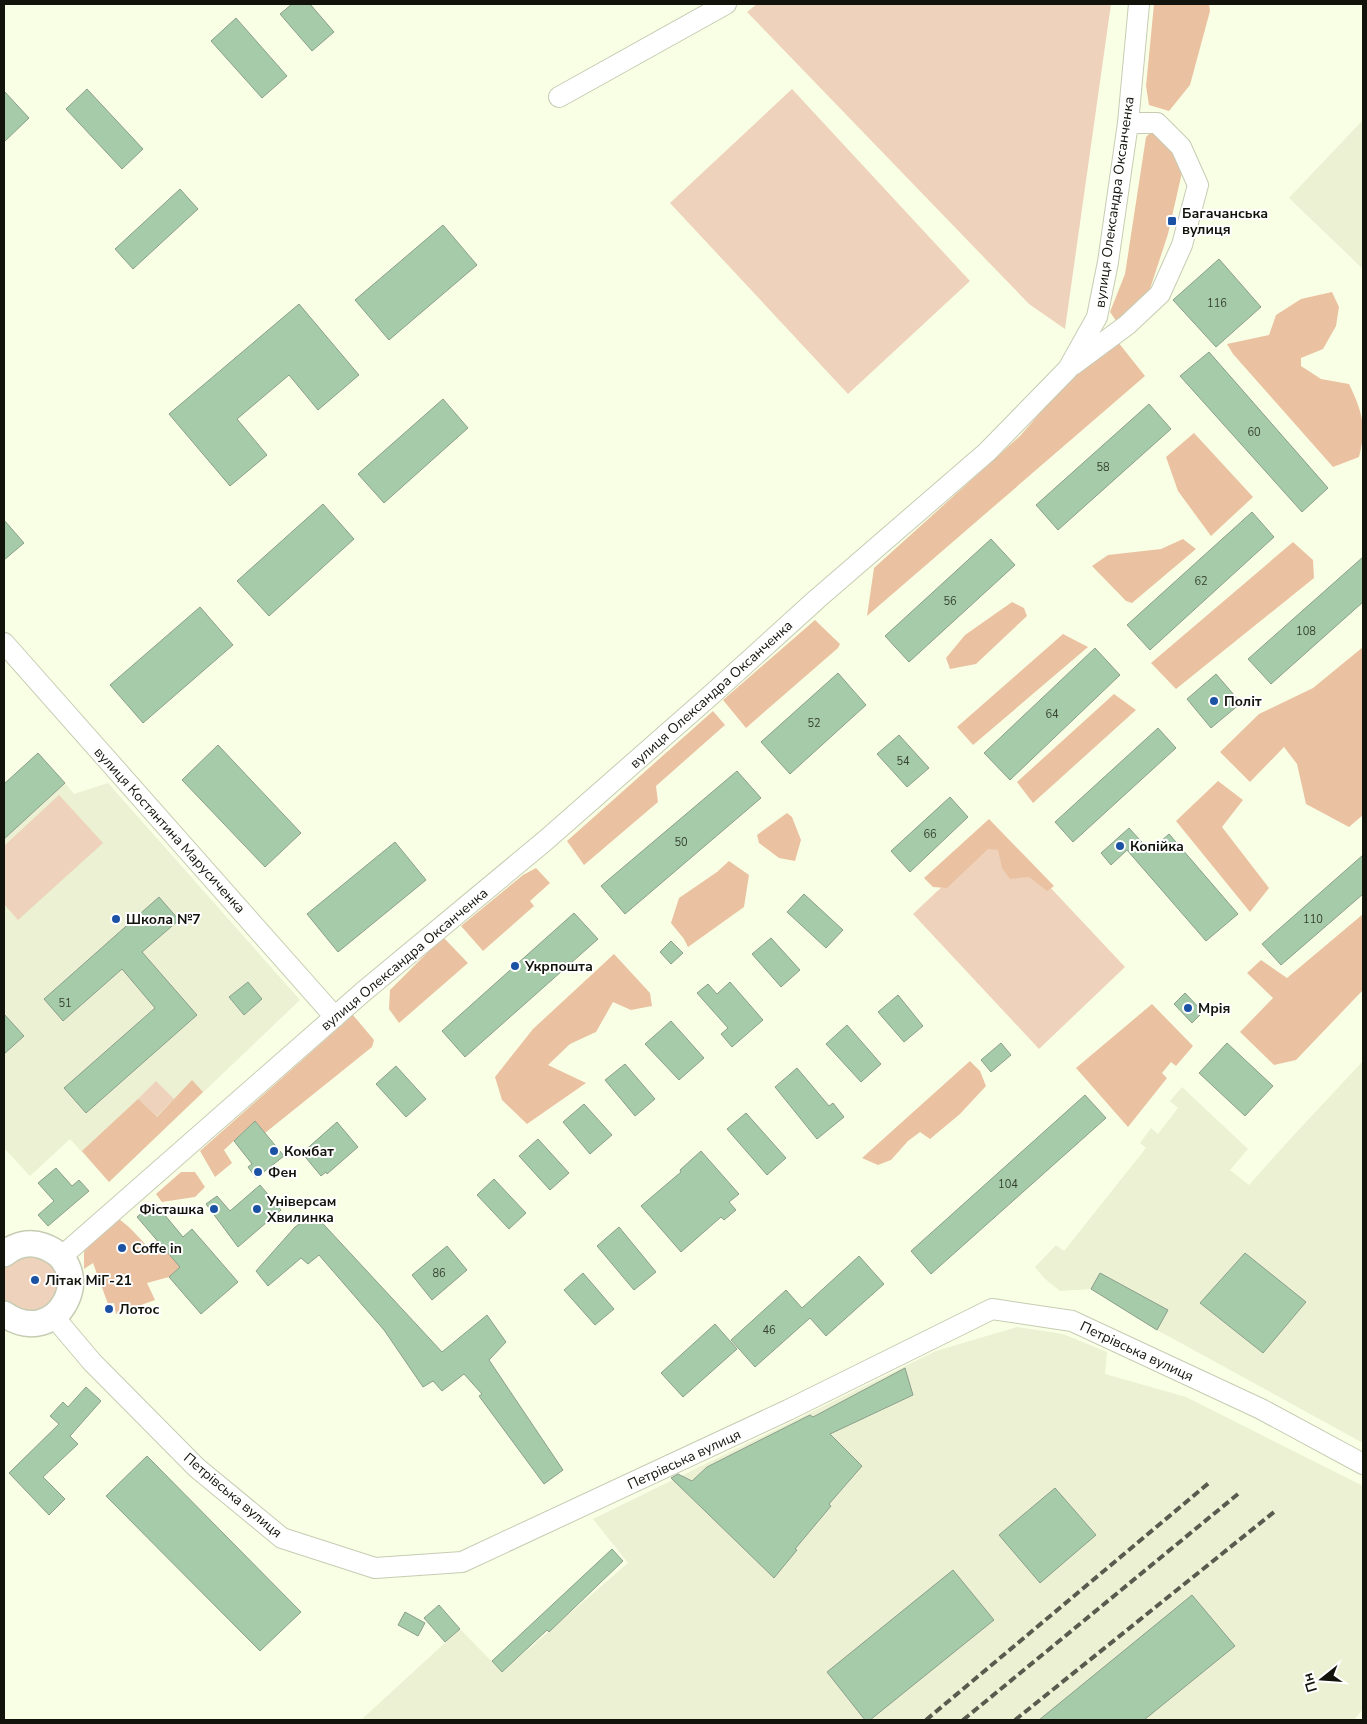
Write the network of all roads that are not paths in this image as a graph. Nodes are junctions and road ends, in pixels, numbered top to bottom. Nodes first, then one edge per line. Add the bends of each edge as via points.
1 (726, 4) edge
2 (1139, 4) edge
3 (560, 97) dead end
4 (1128, 122) junction
5 (1068, 369) junction
6 (4, 643) edge
7 (336, 1016) junction
8 (6, 1246) edge
9 (61, 1257) junction
10 (4, 1314) edge
11 (54, 1317) junction
12 (1363, 1464) edge

1 - 3 street
2 - 4 street, вулиця Олександра Оксанченка
4 - 5 street, вулиця Олександра Оксанченка via 1097,317
4 - 5 street via 1157,123 1181,147 1198,185 1182,244 1160,294 1128,325
5 - 7 street, вулиця Олександра Оксанченка via 988,452 546,840
6 - 7 street, вулиця Костянтина Марусиченка
7 - 9 street, вулиця Олександра Оксанченка
8 - 9 street via 38,1244
9 - 11 street via 71,1282 69,1295
10 - 11 street via 29,1324 42,1323
11 - 12 street, Петрівська вулиця via 92,1362 196,1468 282,1538 375,1568 462,1562 788,1410 992,1309 1072,1320 1260,1409

